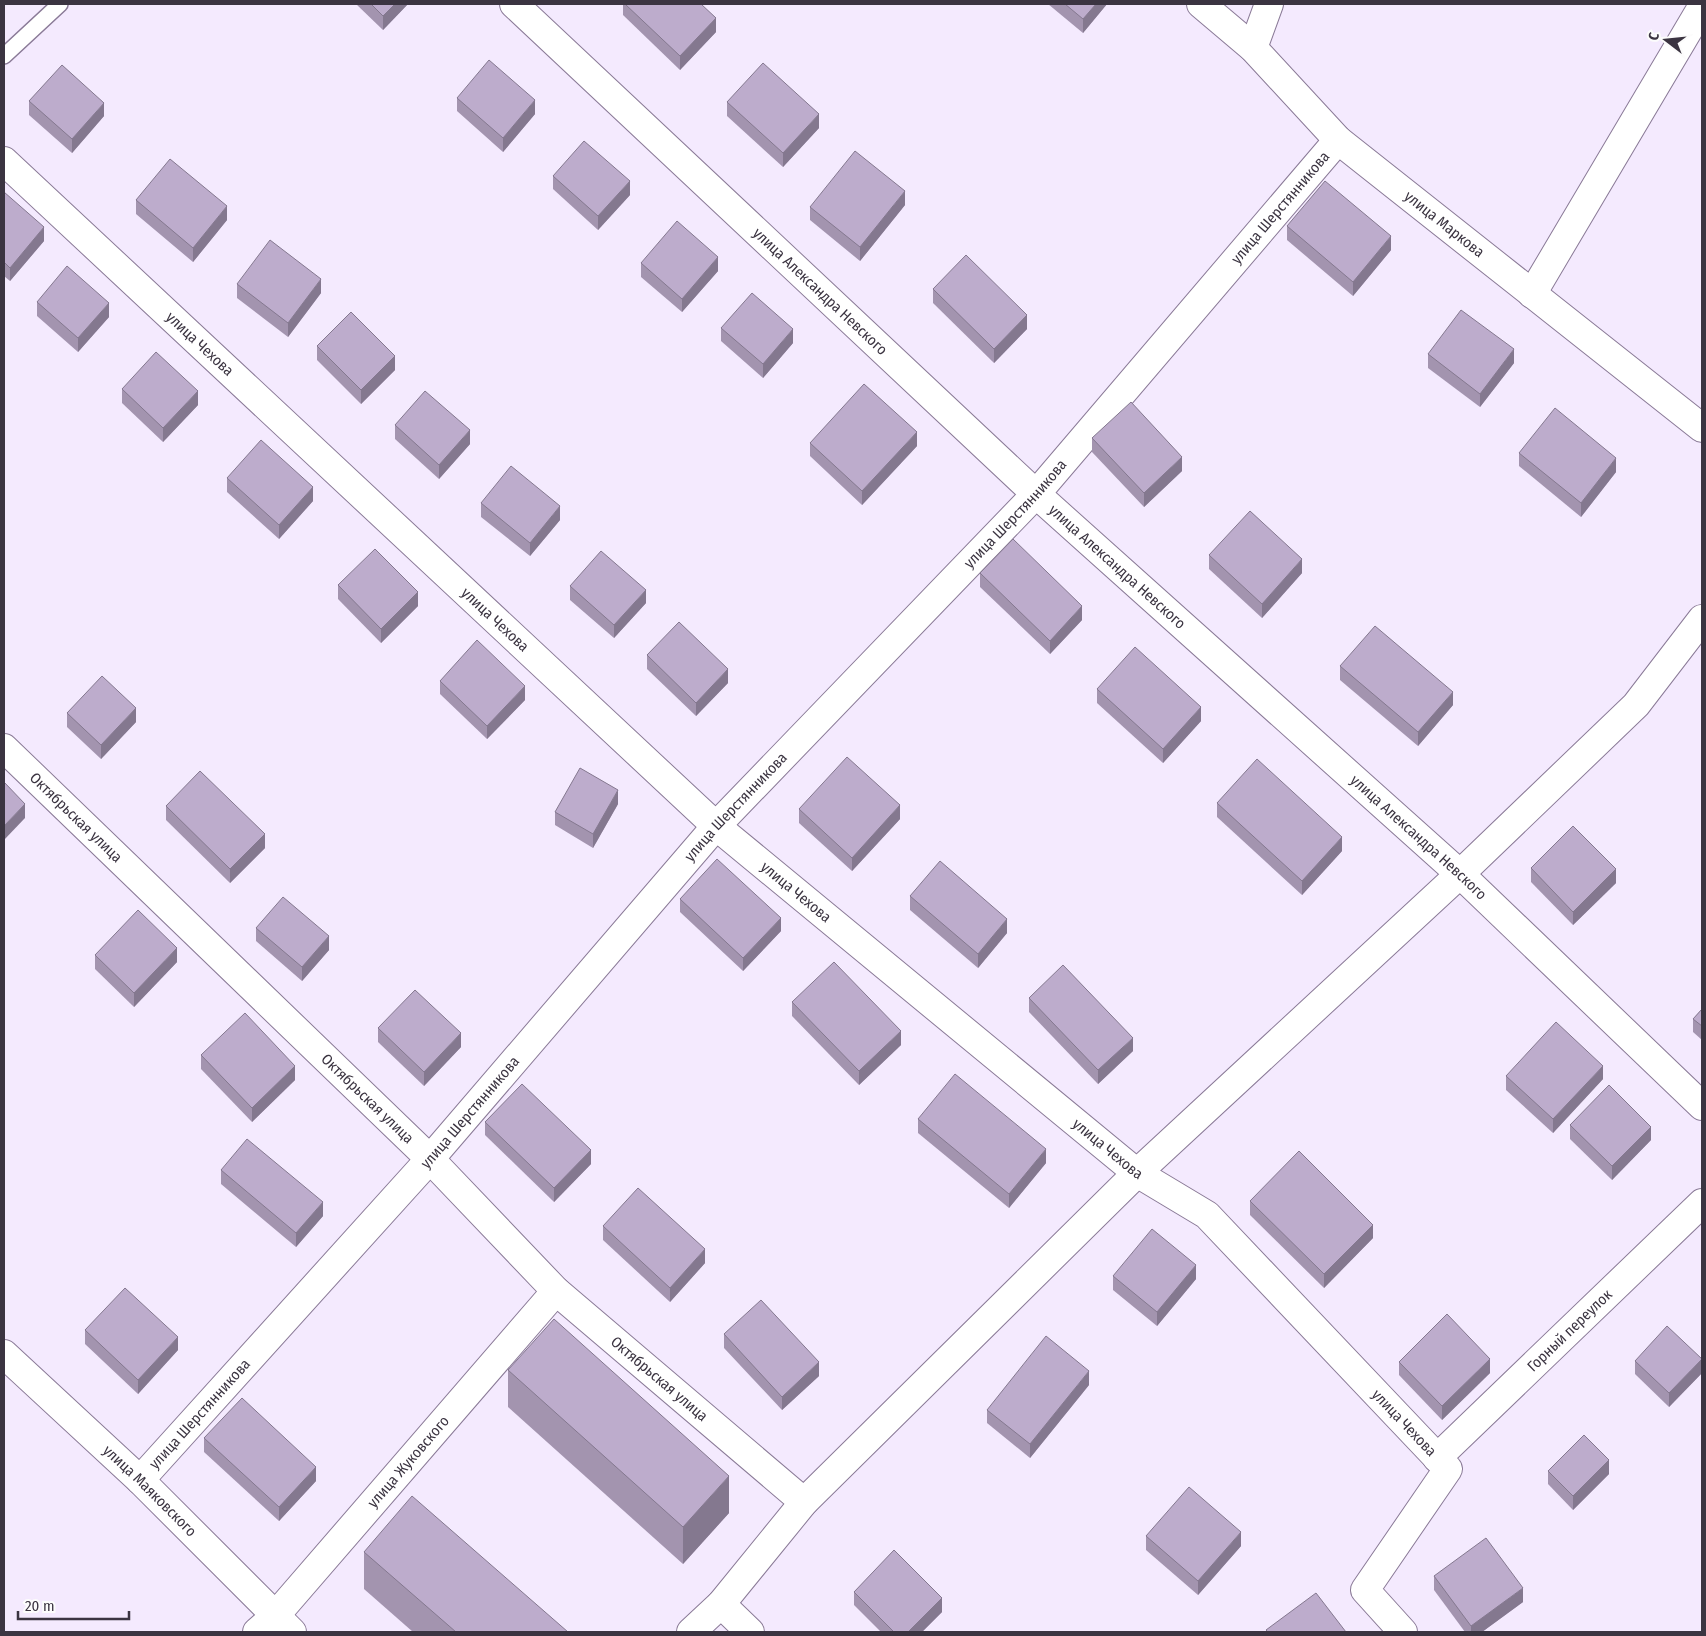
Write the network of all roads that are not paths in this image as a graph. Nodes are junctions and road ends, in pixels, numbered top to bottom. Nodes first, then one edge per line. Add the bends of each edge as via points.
1 (60, 4) edge
2 (514, 4) edge
3 (1201, 4) edge
4 (1269, 4) edge
5 (1702, 7) edge
6 (1253, 48) junction
7 (4, 56) edge
8 (1338, 140) junction
9 (4, 161) edge
10 (1532, 294) junction
11 (1702, 428) edge
12 (1036, 494) junction
13 (1702, 619) edge
14 (4, 748) edge
15 (716, 826) junction
16 (1460, 874) junction
17 (1702, 1106) edge
18 (430, 1159) junction
19 (1137, 1172) junction
20 (1702, 1203) edge
21 (556, 1291) junction
22 (4, 1354) edge
23 (1437, 1458) junction
24 (140, 1480) junction
25 (804, 1502) junction
26 (721, 1604) junction
27 (275, 1627) edge
28 (691, 1632) edge
29 (750, 1632) edge
30 (1404, 1632) edge

1 - 7 lane
2 - 12 street, улица Александра Невского
3 - 6 street, улица Маркова
4 - 6 street
5 - 10 street
6 - 8 street, улица Маркова
8 - 10 street, улица Маркова
8 - 12 street, улица Шерстянникова
9 - 15 street, улица Чехова
10 - 11 street, улица Маркова
12 - 15 street, улица Шерстянникова
12 - 16 street, улица Александра Невского
13 - 16 street via 1636,705
14 - 18 street, Октябрьская улица
15 - 18 street, улица Шерстянникова
15 - 19 street, улица Чехова
16 - 17 street, улица Александра Невского
16 - 19 street
18 - 21 street, Октябрьская улица
18 - 24 street, улица Шерстянникова
19 - 23 street, улица Чехова via 1206,1215
19 - 25 street
20 - 23 street, Горный переулок
21 - 25 street, Октябрьская улица
21 - 27 street, улица Жуковского
22 - 24 street, улица Маяковского
23 - 30 street, улица Чехова via 1448,1469 1365,1590
24 - 27 street, улица Маяковского
25 - 26 street
26 - 28 street
26 - 29 street

